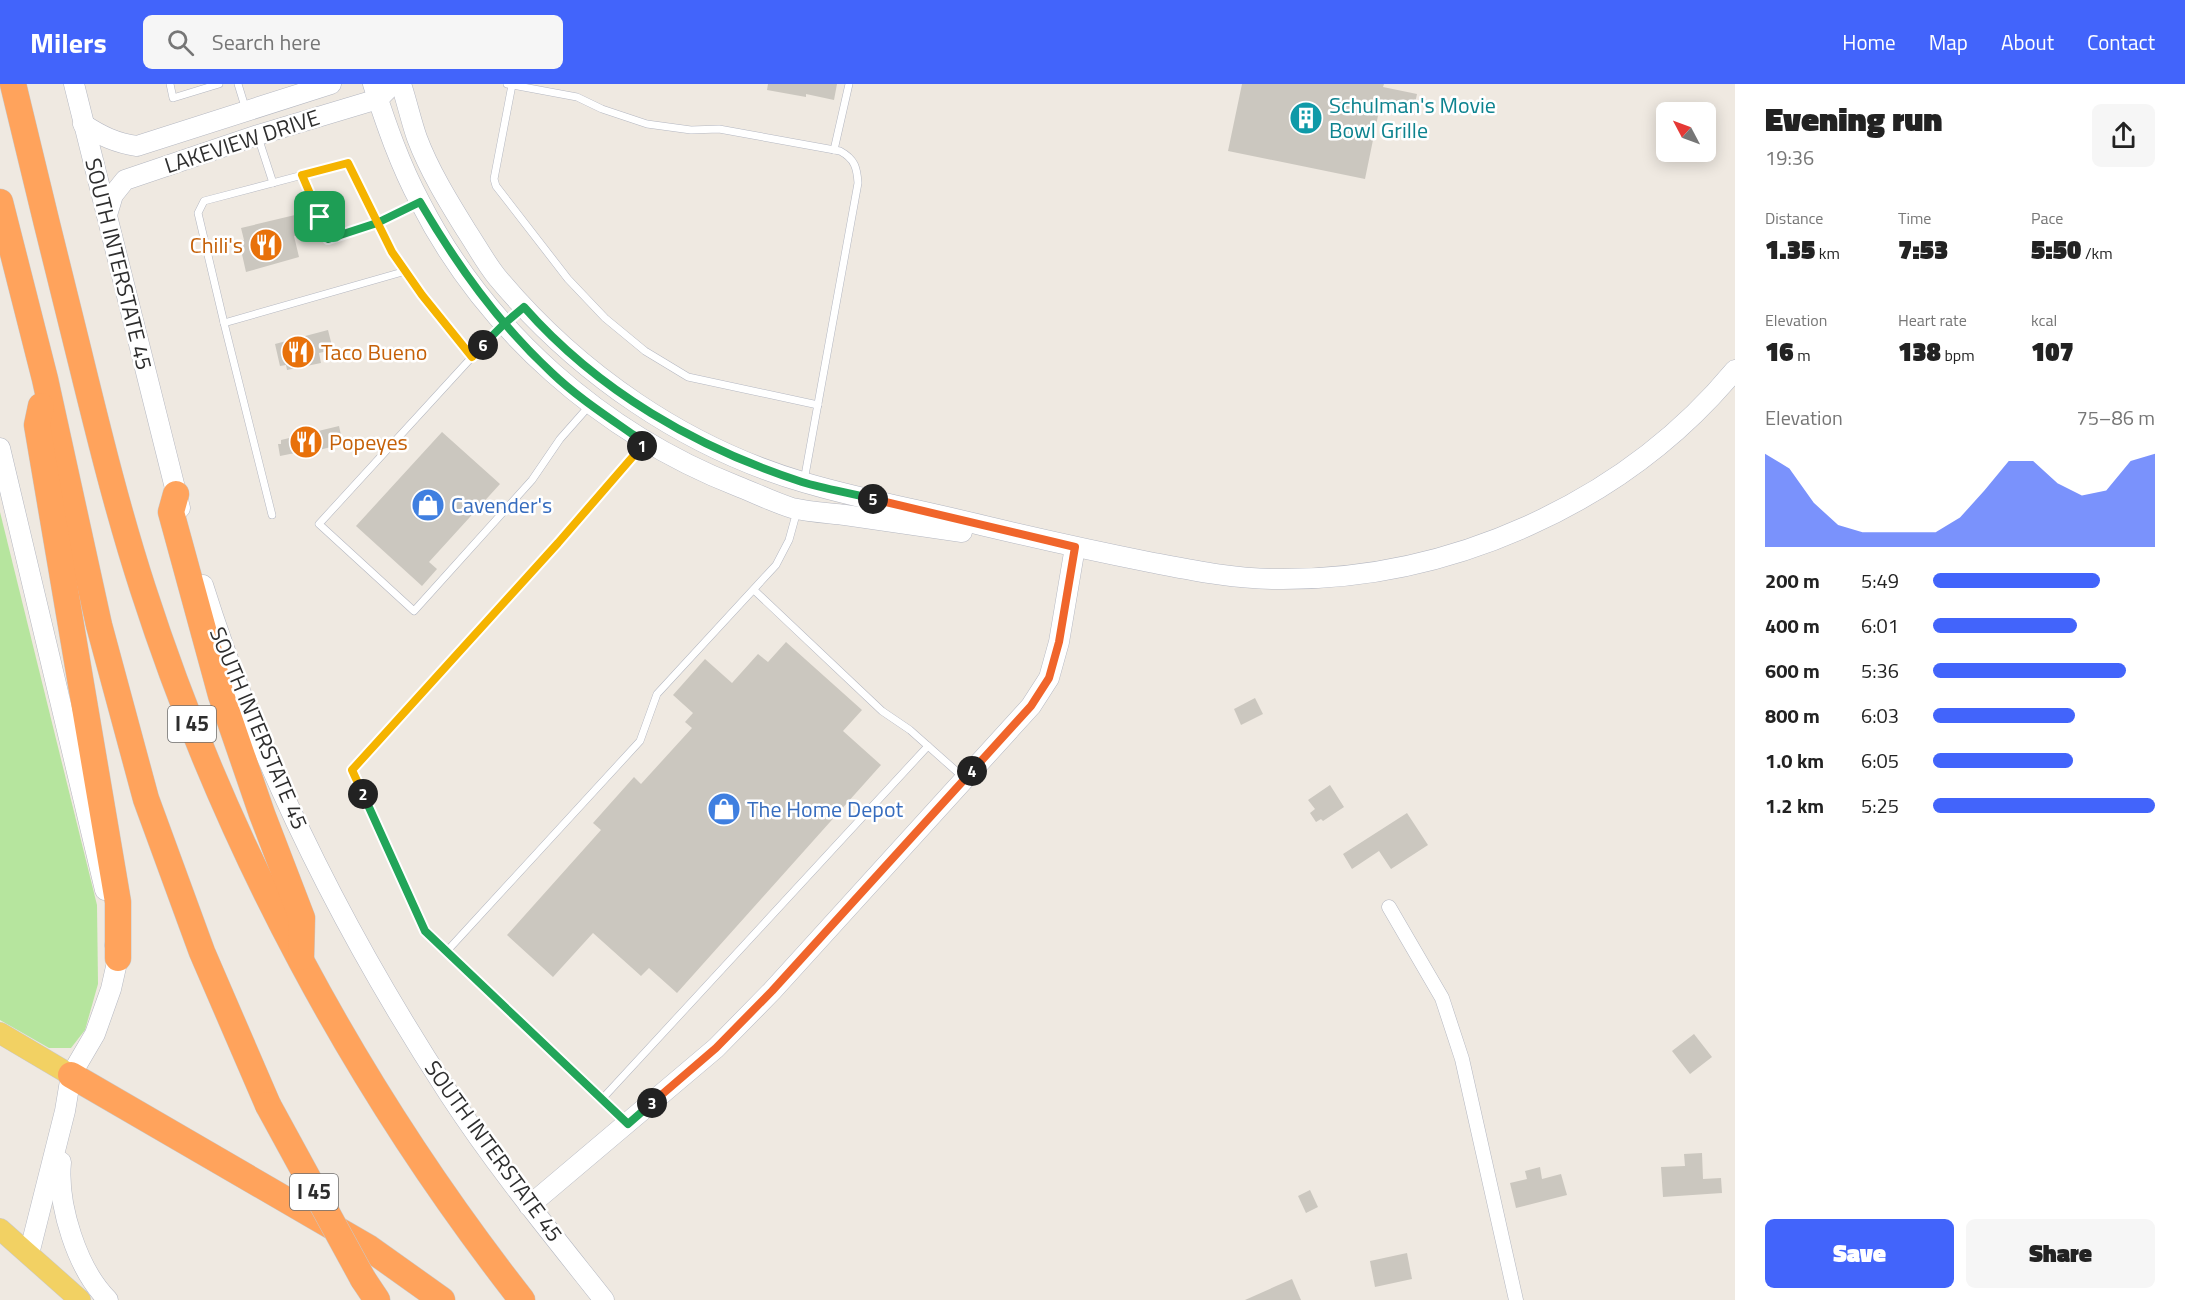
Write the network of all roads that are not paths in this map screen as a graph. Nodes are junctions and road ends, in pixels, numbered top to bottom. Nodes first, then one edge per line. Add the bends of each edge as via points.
1 (13, 84) edge
2 (74, 84) edge
3 (170, 84) edge
4 (219, 84) edge
5 (238, 84) edge
6 (331, 84) edge
7 (393, 84) edge
8 (401, 84) edge
9 (849, 84) edge
10 (509, 85) edge
11 (375, 91) edge
12 (246, 111) junction
13 (84, 124) junction
14 (258, 135) junction
15 (834, 150) junction
16 (302, 175) junction
17 (273, 183) junction
18 (0, 202) edge
19 (420, 202) junction
20 (107, 215) junction
21 (377, 223) junction
22 (406, 271) junction
23 (524, 307) junction
24 (224, 323) junction
25 (504, 324) junction
26 (472, 357) junction
27 (1735, 370) edge
28 (45, 379) junction
29 (591, 404) junction
30 (818, 405) junction
31 (646, 442) junction
32 (0, 448) edge
33 (804, 482) junction
34 (176, 494) junction
35 (798, 509) junction
36 (272, 515) dead end
37 (1075, 547) junction
38 (754, 590) junction
39 (928, 746) junction
40 (965, 779) junction
41 (1389, 907) dead end
42 (447, 951) junction
43 (118, 958) junction
44 (301, 960) junction
45 (0, 1034) edge
46 (71, 1075) junction
47 (602, 1099) junction
48 (65, 1111) junction
49 (628, 1124) junction
50 (529, 1206) junction
51 (0, 1229) edge
52 (29, 1254) junction
53 (80, 1300) edge
54 (108, 1300) edge
55 (377, 1300) edge
56 (442, 1300) edge
57 (522, 1300) edge
58 (604, 1300) edge
59 (1516, 1300) edge

1 - 44 highway, I 45 via 103,451 144,591 225,804
2 - 13 street, SOUTH INTERSTATE 45
3 - 4 lane via 173,98
5 - 12 lane
6 - 12 street, LAKEVIEW DRIVE
7 - 11 street, LAKEVIEW DRIVE
8 - 23 street via 417,138 447,200 494,273
9 - 15 lane
10 - 15 lane via 577,97 647,124 719,129
10 - 30 lane via 496,186 582,295 645,351 688,377
11 - 14 street, LAKEVIEW DRIVE
11 - 19 street
12 - 13 street, LAKEVIEW DRIVE via 137,146 118,144
12 - 14 street
13 - 20 street, SOUTH INTERSTATE 45
14 - 17 lane
14 - 20 street, LAKEVIEW DRIVE via 125,180 113,195
15 - 30 lane via 854,162 858,183
16 - 17 lane
16 - 21 lane via 348,163
16 - 21 lane via 328,239
17 - 24 lane via 204,201 200,207 198,213
18 - 28 highway, I 45
19 - 21 lane
19 - 25 street via 451,255
20 - 34 street, SOUTH INTERSTATE 45
21 - 22 lane
22 - 24 lane
22 - 26 lane
23 - 25 street
23 - 33 street via 592,373 661,420 722,452
24 - 36 lane
25 - 26 lane
25 - 29 street via 554,375
26 - 29 lane via 320,524 414,611 532,480 560,439
27 - 37 street via 1670,436 1609,482 1529,526 1440,558 1361,575 1274,579 1189,570
28 - 43 highway via 38,425 118,902
28 - 55 highway, I 45, bridge via 99,625 147,800 202,952 268,1105
29 - 31 street
30 - 33 lane
31 - 35 street via 704,473
31 - 42 lane via 352,770 425,931
32 - 43 street
33 - 35 street
33 - 37 street
34 - 44 highway via 171,512 221,695 302,918
34 - 50 street, SOUTH INTERSTATE 45 via 219,634 265,752 311,850 366,960 443,1085
35 - 37 street
35 - 38 lane via 776,565
37 - 40 street via 1049,678 1031,706
38 - 39 lane via 882,711
38 - 42 lane via 657,694 640,741
39 - 40 lane
39 - 47 lane
40 - 49 street via 772,991 716,1048
41 - 59 street via 1442,998 1462,1059
42 - 47 lane
43 - 46 street via 105,1012
44 - 57 highway, I 45 via 382,1102 444,1195
45 - 46 main road
46 - 48 street
46 - 56 highway via 369,1248
47 - 49 lane
48 - 52 street
48 - 54 street via 59,1178 63,1208 85,1269
49 - 50 street
50 - 58 street, SOUTH INTERSTATE 45
51 - 52 main road
52 - 53 main road

